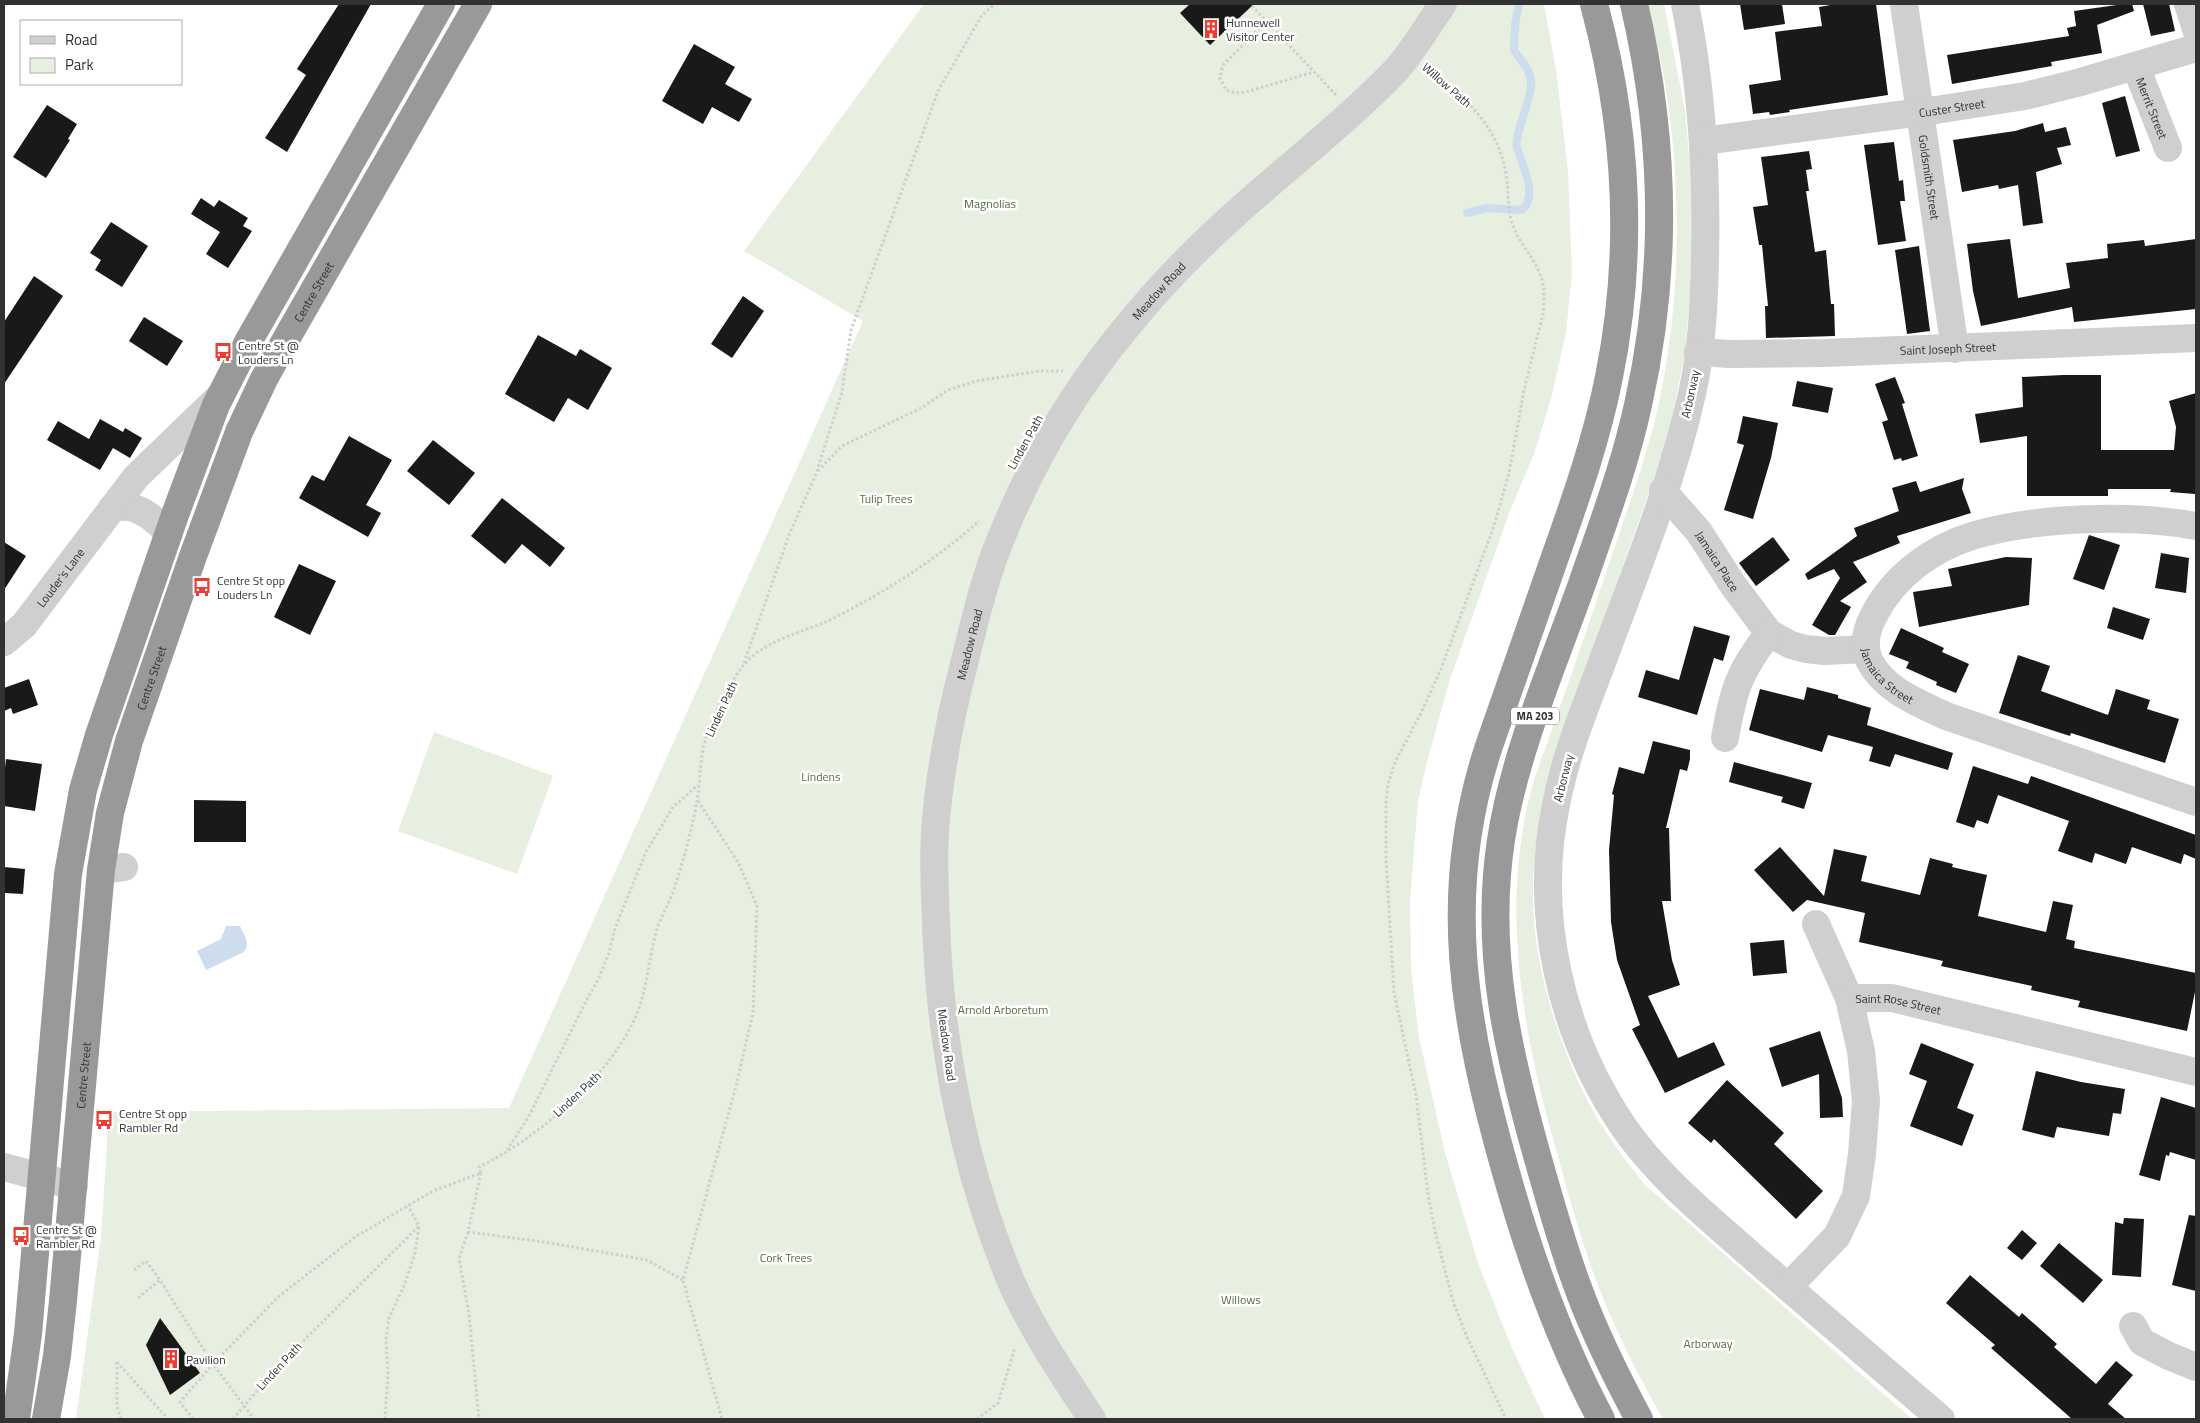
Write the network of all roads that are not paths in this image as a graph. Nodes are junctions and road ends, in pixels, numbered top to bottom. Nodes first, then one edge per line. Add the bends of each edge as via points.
1 (441, 4) edge
2 (478, 4) edge
3 (1443, 4) edge
4 (1594, 4) edge
5 (1634, 4) edge
6 (1685, 4) edge
7 (1904, 4) edge
8 (2188, 4) edge
9 (2196, 30) edge
10 (2196, 48) edge
11 (2136, 67) junction
12 (1921, 112) junction
13 (1703, 141) junction
14 (2168, 148) dead end
15 (2196, 338) edge
16 (1956, 350) junction
17 (1698, 352) junction
18 (221, 395) junction
19 (1663, 492) junction
20 (112, 508) junction
21 (2196, 526) edge
22 (168, 532) junction
23 (1769, 633) junction
24 (4, 642) edge
25 (1866, 649) junction
26 (1725, 738) dead end
27 (2196, 802) edge
28 (1816, 924) dead end
29 (1849, 998) junction
30 (2196, 1072) edge
31 (4, 1167) edge
32 (42, 1178) junction
33 (74, 1186) junction
34 (1788, 1287) junction
35 (2133, 1326) dead end
36 (2196, 1367) edge
37 (16, 1419) edge
38 (46, 1419) edge
39 (1092, 1419) edge
40 (1601, 1419) edge
41 (1639, 1419) edge
42 (1940, 1419) edge

1 - 18 highway via 252,334
2 - 33 highway, Centre Street via 296,322 243,424 129,740 113,801 112,869
3 - 39 street, Meadow Road via 1396,70 1187,259 1122,332 1075,398 1047,443 998,544 985,581 956,696 935,832 934,878 940,999 955,1103 974,1175 1012,1283
4 - 40 highway, MA 203 via 1611,82 1622,167 1624,250 1616,335 1604,400 1585,469 1477,788 1464,858 1461,932 1474,1046 1509,1181 1549,1308
5 - 41 highway, MA 203 via 1651,86 1659,184 1657,273 1647,363 1613,496 1514,779 1499,857 1495,926 1499,990 1512,1062 1559,1232 1590,1318
6 - 13 street, Arborway
7 - 12 street, Goldsmith Street
8 - 9 street
10 - 11 street, Custer Street
11 - 12 street, Custer Street via 2025,96
11 - 14 street, Merrit Street
12 - 13 street, Custer Street
12 - 16 street, Goldsmith Street
13 - 17 street, Arborway via 1706,240
15 - 16 street, Saint Joseph Street
16 - 17 street, Saint Joseph Street via 1825,354
17 - 19 street, Arborway via 1688,407
18 - 20 street, Louder's Lane via 150,462
18 - 22 highway
19 - 23 street, Jamaica Place via 1700,532 1744,601
19 - 34 street, Arborway via 1573,738 1561,780 1548,870 1553,946 1559,980 1576,1036 1600,1088 1624,1126 1647,1158 1687,1199
20 - 22 street via 138,509 150,515
20 - 24 street, Louder's Lane via 24,626
21 - 25 street, Jamaica Street via 2154,521 2089,520 2021,526 1972,536 1934,553 1884,596 1871,619
22 - 32 highway via 99,735 79,810 67,888
23 - 25 street, Jamaica Place via 1806,649
23 - 26 street via 1742,673 1732,697
25 - 27 street, Jamaica Street via 1876,670 1895,689 1946,716
28 - 29 street
29 - 30 street, Saint Rose Street via 1892,998
29 - 34 street, Saint Rose Street via 1861,1051 1866,1102 1856,1196 1837,1236
31 - 32 street
32 - 33 street
32 - 37 highway via 28,1334
33 - 38 highway, Centre Street via 59,1346
34 - 42 street, Arborway
35 - 36 street via 2142,1342

